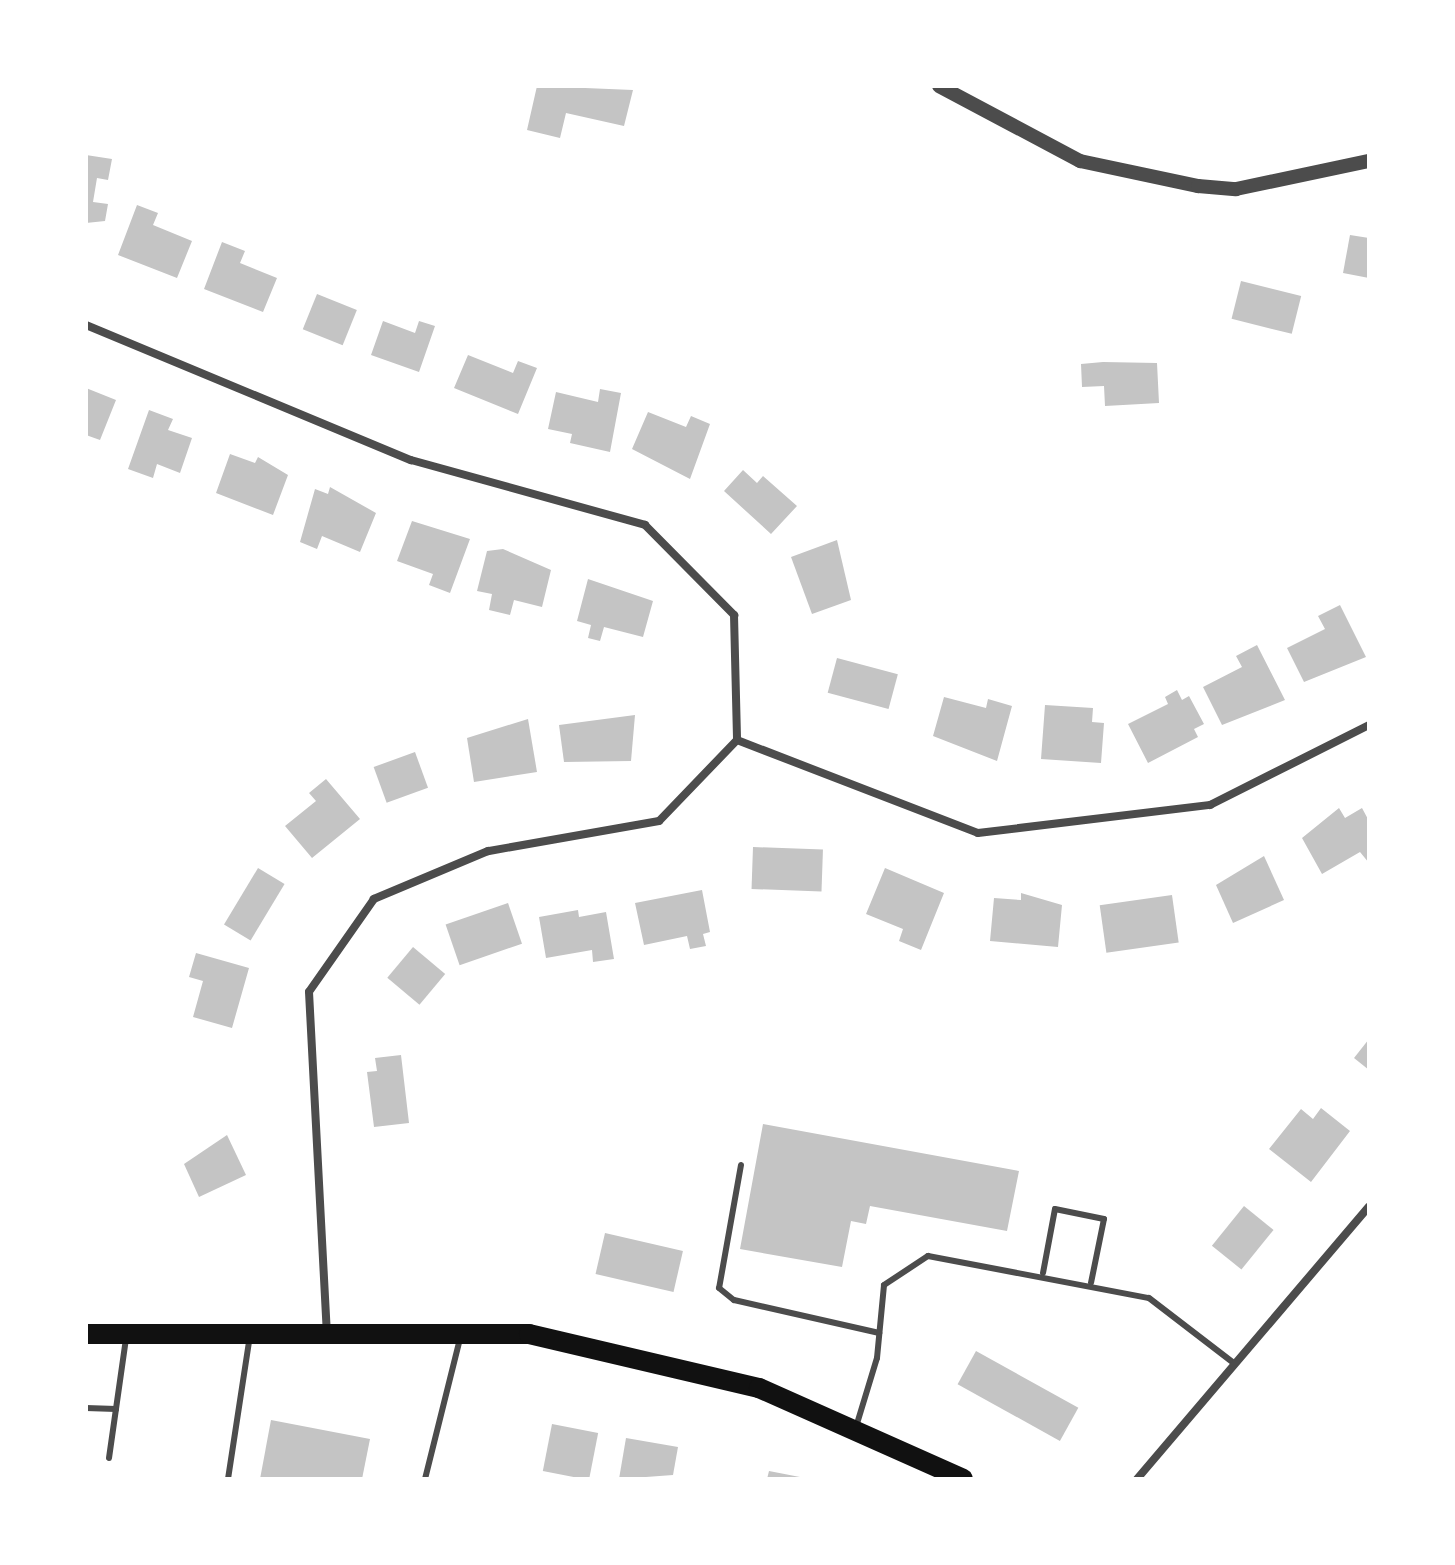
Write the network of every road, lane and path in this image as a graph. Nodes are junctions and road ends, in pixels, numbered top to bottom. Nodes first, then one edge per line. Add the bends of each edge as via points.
1 (939, 86) edge
2 (1369, 161) edge
3 (86, 325) edge
4 (1369, 725) edge
5 (737, 740) junction
6 (741, 1165) dead end
7 (1369, 1206) edge
8 (1043, 1273) junction
9 (1091, 1283) junction
10 (327, 1331) junction
11 (462, 1331) junction
12 (879, 1333) junction
13 (86, 1334) edge
14 (250, 1335) junction
15 (126, 1336) junction
16 (1235, 1364) junction
17 (86, 1408) edge
18 (116, 1409) junction
19 (856, 1427) junction
20 (109, 1458) dead end
21 (228, 1479) edge
22 (425, 1479) edge
23 (963, 1479) edge
24 (1137, 1479) edge

1 - 2 street via 1080,161 1198,186 1236,189
3 - 5 street via 411,460 645,525 734,615
4 - 5 street via 1210,805 978,833
5 - 10 street via 659,821 488,851 374,899 309,992
6 - 12 lane via 719,1288 734,1300
7 - 16 street
8 - 9 lane
8 - 9 lane via 1055,1209 1104,1219
8 - 12 lane via 928,1256 884,1285
9 - 16 lane via 1149,1298
10 - 11 main road
10 - 14 main road
11 - 19 main road via 529,1334 759,1388
11 - 22 lane
12 - 19 lane
13 - 15 main road
14 - 15 main road
14 - 21 lane
15 - 18 lane
16 - 24 street
17 - 18 lane
18 - 20 lane
19 - 23 main road

